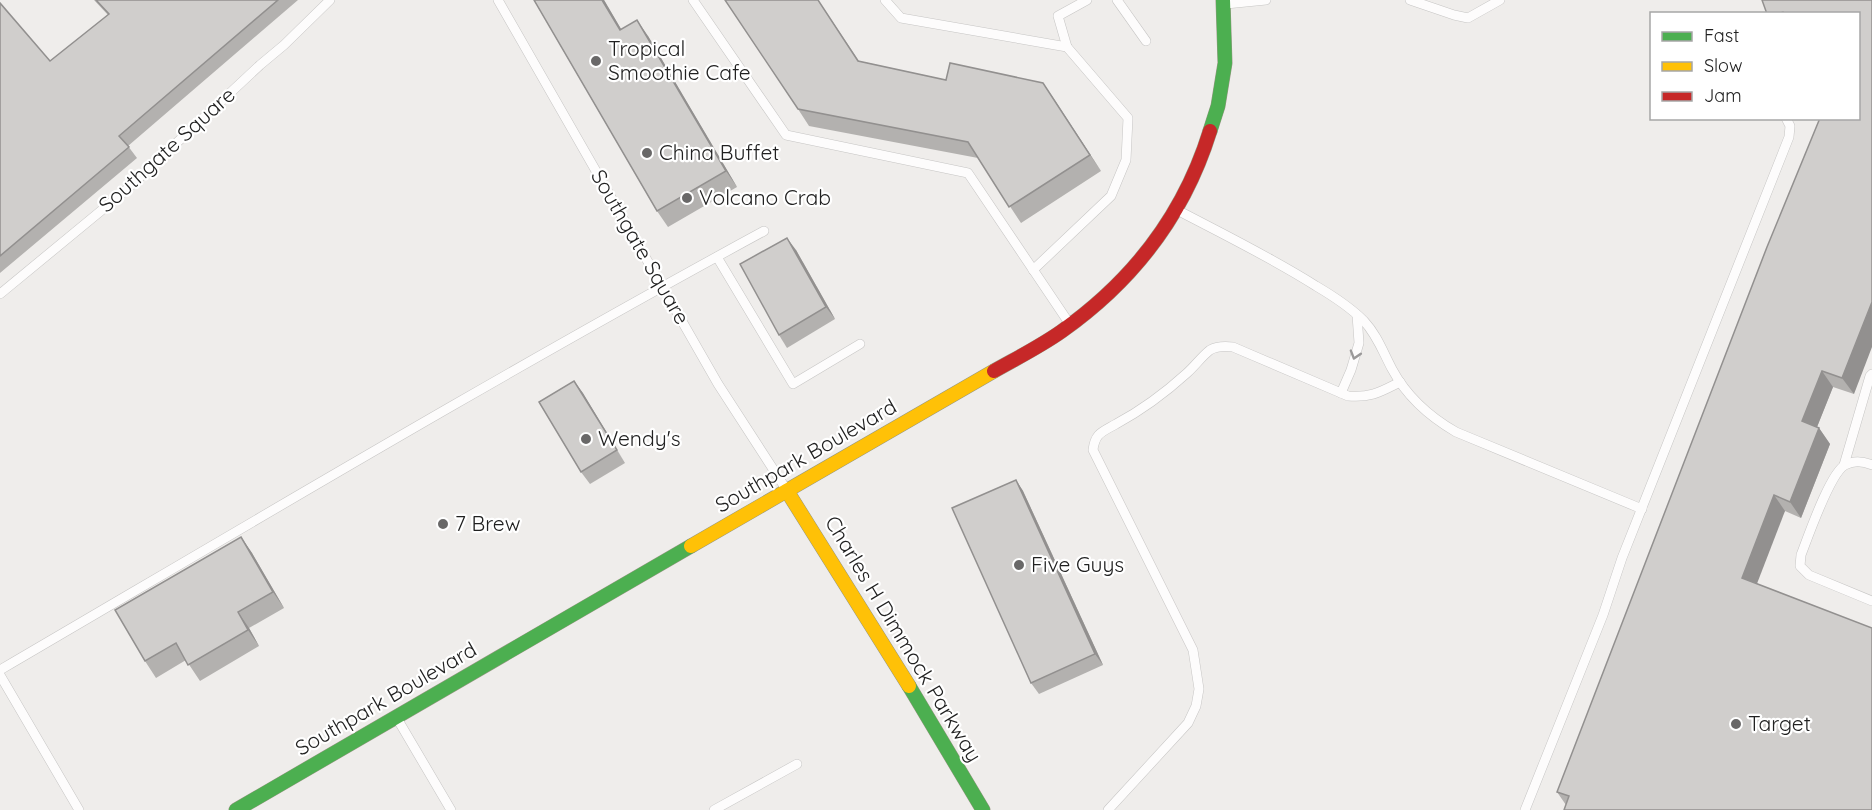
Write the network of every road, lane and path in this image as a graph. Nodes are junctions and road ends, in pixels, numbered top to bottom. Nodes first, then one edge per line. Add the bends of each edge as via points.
1 (330, 0) edge
2 (498, 0) edge
3 (693, 0) edge
4 (885, 0) edge
5 (1087, 0) edge
6 (1118, 0) edge
7 (1266, 0) edge
8 (1410, 0) edge
9 (1500, 0) edge
10 (1223, 2) edge
11 (1146, 41) dead end
12 (1067, 47) junction
13 (1787, 120) edge
14 (1177, 210) junction
15 (764, 231) dead end
16 (717, 256) junction
17 (1033, 270) junction
18 (663, 286) junction
19 (0, 294) edge
20 (1357, 315) junction
21 (1070, 325) junction
22 (860, 344) dead end
23 (1872, 374) edge
24 (1400, 382) junction
25 (1341, 393) junction
26 (1844, 465) junction
27 (1872, 465) edge
28 (787, 491) junction
29 (1642, 509) junction
30 (1872, 601) edge
31 (0, 670) edge
32 (0, 675) edge
33 (397, 718) junction
34 (797, 764) dead end
35 (79, 810) edge
36 (236, 810) edge
37 (451, 810) edge
38 (714, 810) edge
39 (983, 810) edge
40 (1108, 810) edge
41 (1525, 810) edge

1 - 19 lane, Southgate Square via 126,191
2 - 18 lane, Southgate Square
3 - 17 lane via 786,135 968,173
4 - 12 lane via 901,18
5 - 12 lane via 1058,16
6 - 11 lane
7 - 10 lane
8 - 9 lane via 1468,18
10 - 14 main road, Southpark Boulevard via 1225,63 1218,106 1201,160
12 - 17 lane via 1128,118 1126,160 1111,196
13 - 29 lane via 1789,137
14 - 20 lane via 1289,269
14 - 21 main road, Southpark Boulevard via 1128,276
15 - 16 lane
16 - 18 lane
16 - 22 lane via 793,384
17 - 21 lane
18 - 28 lane, Southgate Square via 718,384
18 - 31 lane
20 - 24 lane via 1380,344
20 -> 25 lane via 1359,343
21 - 28 main road, Southpark Boulevard
23 - 26 lane
24 - 25 lane via 1363,397
24 - 29 lane via 1417,404 1456,432
25 - 40 lane via 1233,347 1221,346 1210,350 1162,394 1094,440 1093,450 1193,650 1199,688 1188,723
26 - 27 lane via 1861,461
26 - 30 lane via 1832,481 1800,555 1800,566 1809,575
28 - 33 main road, Southpark Boulevard
28 - 39 main road, Charles H Dimmock Parkway
29 - 41 lane
32 - 35 lane
33 - 36 main road, Southpark Boulevard
33 - 37 lane
34 - 38 lane

